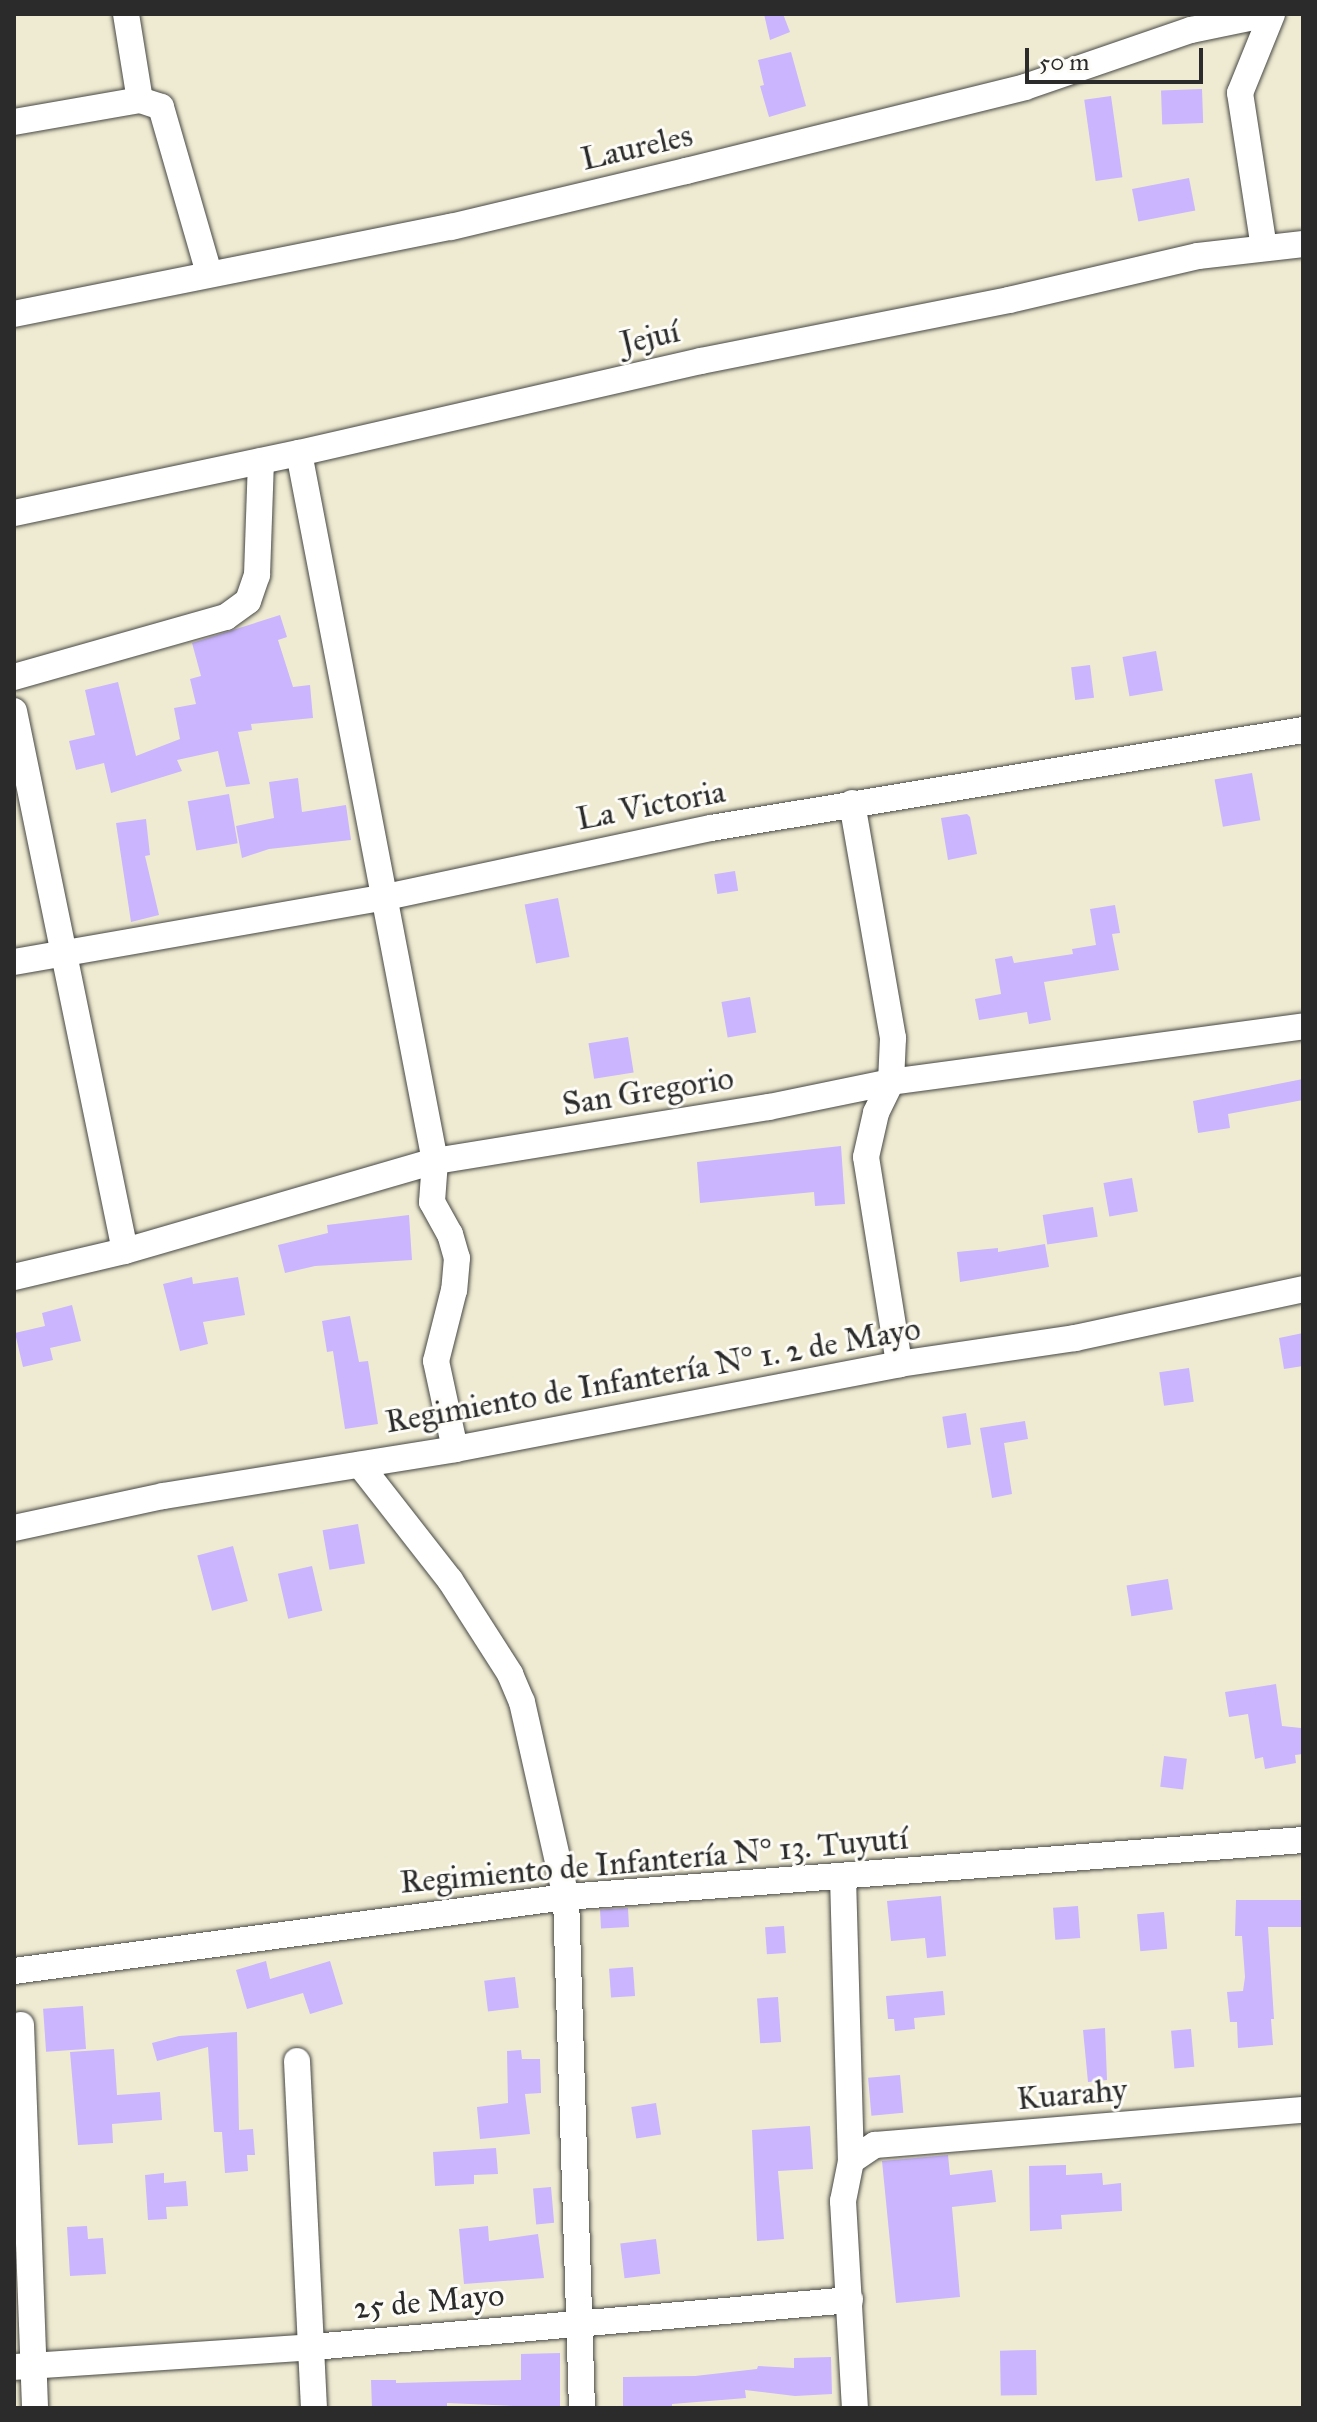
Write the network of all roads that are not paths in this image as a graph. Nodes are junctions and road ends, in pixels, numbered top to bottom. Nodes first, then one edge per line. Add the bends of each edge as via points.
1 (126, 14) edge
2 (1270, 14) edge
3 (151, 103) junction
4 (14, 122) edge
5 (1303, 244) edge
6 (1264, 248) junction
7 (209, 273) junction
8 (14, 314) edge
9 (299, 453) junction
10 (261, 461) junction
11 (14, 513) edge
12 (14, 677) edge
13 (14, 711) edge
14 (1303, 730) edge
15 (852, 803) junction
16 (386, 897) junction
17 (62, 955) junction
18 (14, 962) edge
19 (1303, 1026) edge
20 (891, 1082) junction
21 (435, 1161) junction
22 (125, 1251) junction
23 (14, 1277) edge
24 (1303, 1289) edge
25 (899, 1364) junction
26 (455, 1449) junction
27 (360, 1465) junction
28 (14, 1528) edge
29 (1303, 1840) edge
30 (843, 1877) junction
31 (566, 1897) junction
32 (14, 1971) edge
33 (21, 2025) dead end
34 (297, 2061) dead end
35 (1303, 2110) edge
36 (851, 2161) junction
37 (850, 2300) junction
38 (580, 2323) junction
39 (313, 2347) junction
40 (24, 2366) edge
41 (35, 2408) edge
42 (314, 2408) edge
43 (582, 2408) edge
44 (855, 2408) edge

1 - 3 street
2 - 6 street via 1240,93
2 - 7 street, Laureles via 1191,30 1025,87 835,135 451,227
3 - 4 street
3 - 7 street
5 - 6 street, Jejuí
6 - 9 street, Jejuí via 1198,256 701,361
7 - 8 street, Laureles
9 - 10 street, Jejuí
9 - 16 street
10 - 11 street, Jejuí
10 - 12 street via 257,575 248,601 226,617
13 - 17 street
14 - 15 street, La Victoria
15 - 16 street, La Victoria
15 - 20 street via 893,1038
16 - 17 street, La Victoria
16 - 21 street
17 - 18 street, La Victoria
17 - 22 street
19 - 20 street, San Gregorio
20 - 21 street, San Gregorio
20 - 25 street via 876,1113 866,1157
21 - 22 street, San Gregorio
21 - 26 street via 432,1202 457,1258 436,1361
22 - 23 street, San Gregorio
24 - 25 street, Regimiento de Infantería N° 1. 2 de Mayo via 1075,1338
25 - 26 street, Regimiento de Infantería N° 1. 2 de Mayo
26 - 27 street, Regimiento de Infantería N° 1. 2 de Mayo
27 - 28 street, Regimiento de Infantería N° 1. 2 de Mayo via 163,1496
27 - 31 street via 429,1549 510,1674 522,1702
29 - 30 street, Regimiento de Infantería N° 13. Tuyutí
30 - 31 street, Regimiento de Infantería N° 13. Tuyutí
30 - 36 street
31 - 32 street, Regimiento de Infantería N° 13. Tuyutí
31 - 38 street
33 - 40 street
34 - 39 street
35 - 36 street, Kuarahy via 875,2145
36 - 37 street via 843,2201
37 - 38 street, 25 de Mayo
37 - 44 street
38 - 39 street, 25 de Mayo
38 - 43 street
39 - 40 street, 25 de Mayo
39 - 42 street
40 - 41 street

